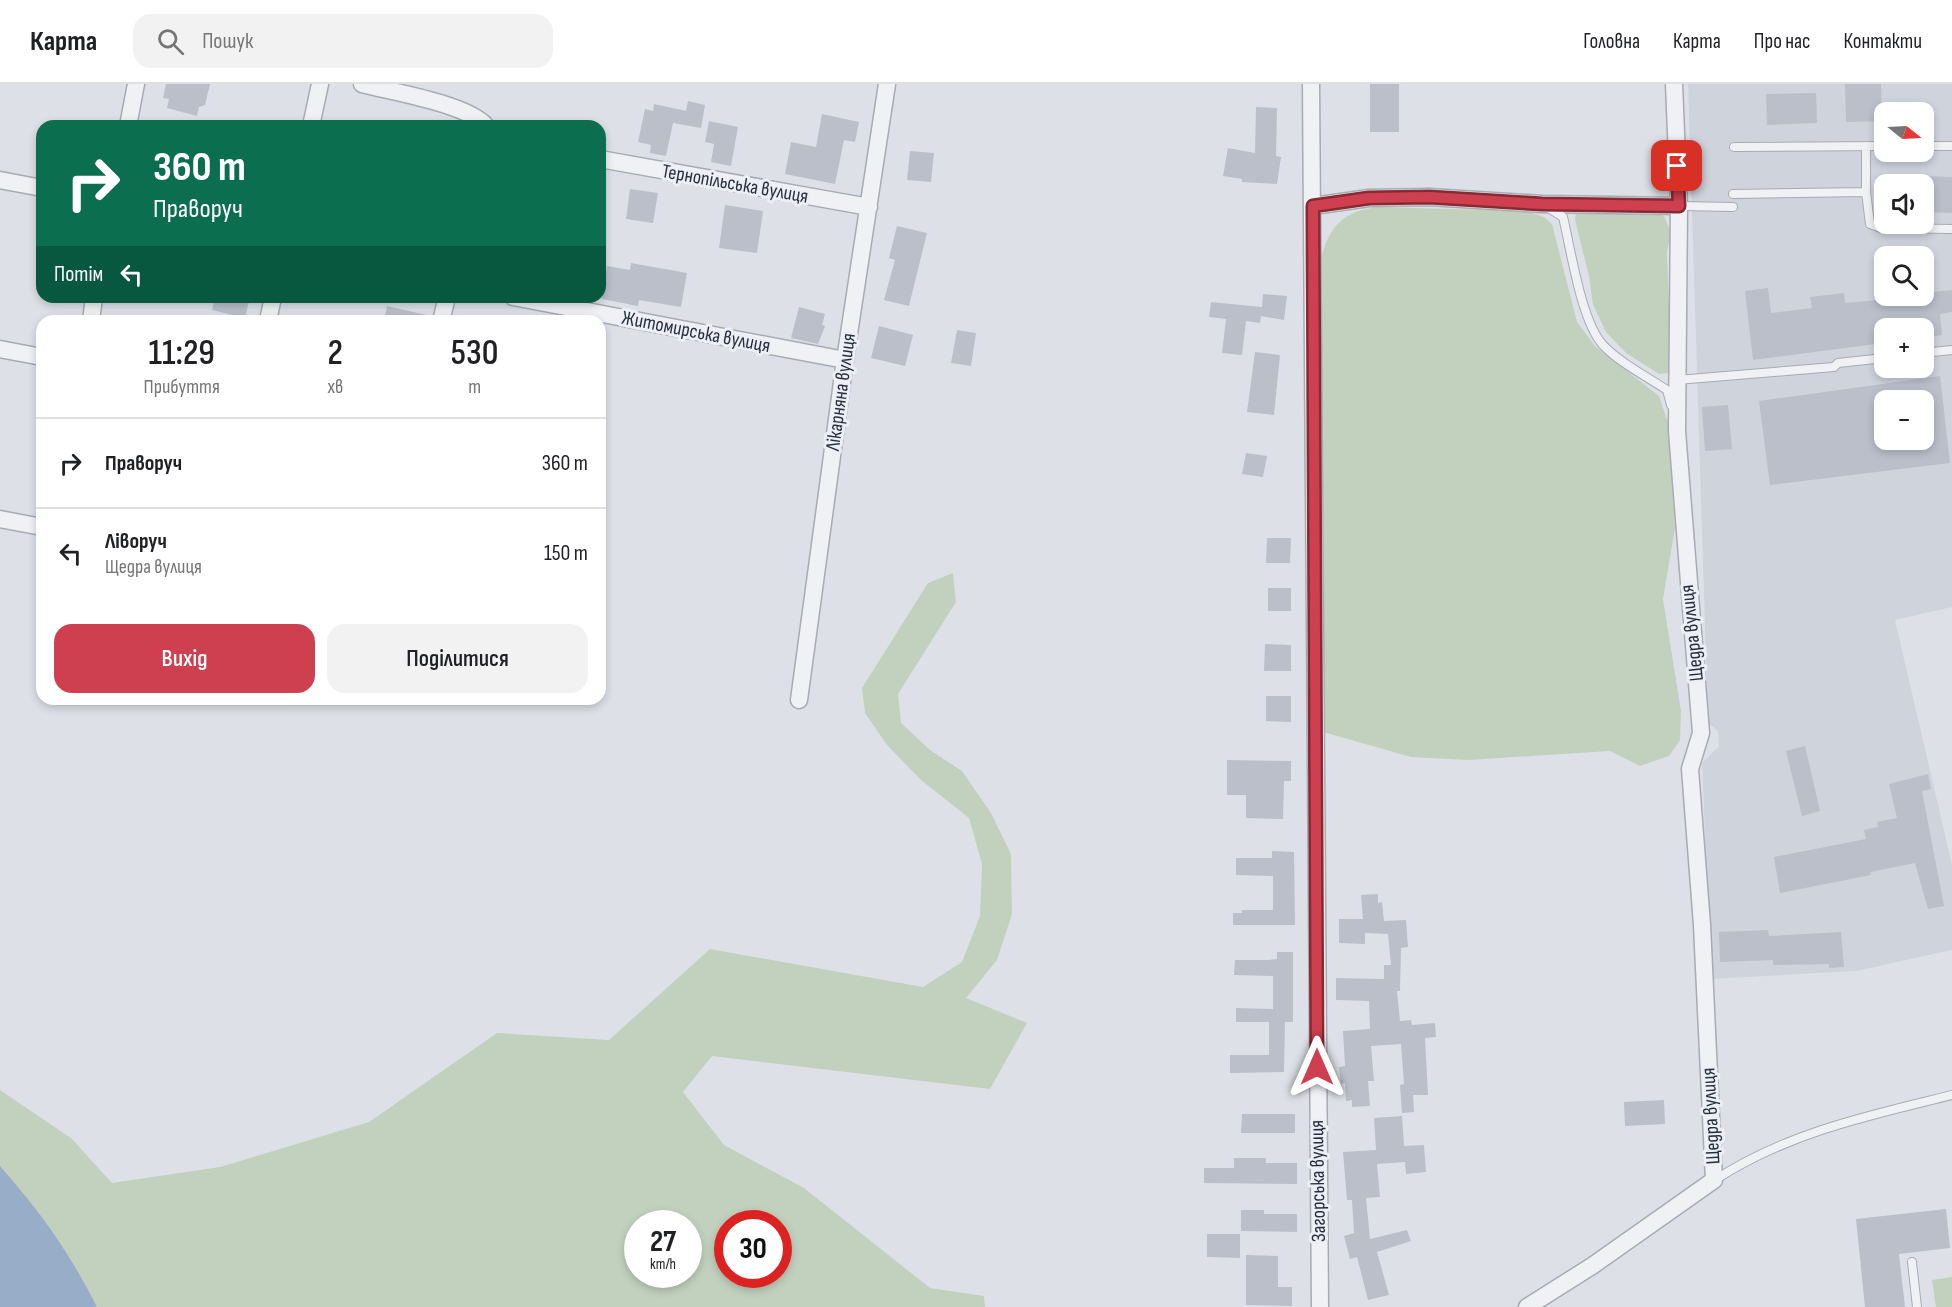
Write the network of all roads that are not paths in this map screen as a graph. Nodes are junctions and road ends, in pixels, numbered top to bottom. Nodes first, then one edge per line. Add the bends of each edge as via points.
1 (136, 84) edge
2 (320, 84) edge
3 (362, 84) edge
4 (886, 84) edge
5 (1311, 84) edge
6 (1674, 84) edge
7 (129, 120) edge
8 (312, 120) edge
9 (478, 120) edge
10 (1866, 146) junction
11 (1874, 146) edge
12 (1934, 146) edge
13 (1952, 146) edge
14 (1734, 147) dead end
15 (606, 160) edge
16 (0, 180) edge
17 (36, 187) edge
18 (1866, 192) junction
19 (1733, 194) dead end
20 (1542, 204) junction
21 (1313, 206) junction
22 (1679, 206) junction
23 (869, 207) junction
24 (1733, 207) dead end
25 (1952, 229) edge
26 (545, 303) edge
27 (0, 349) edge
28 (1952, 350) edge
29 (1934, 352) edge
30 (36, 356) edge
31 (1874, 359) edge
32 (845, 360) junction
33 (1677, 380) junction
34 (1677, 431) junction
35 (0, 519) edge
36 (36, 527) edge
37 (799, 700) dead end
38 (1952, 1095) edge
39 (1714, 1180) junction
40 (1912, 1262) dead end
41 (1320, 1307) edge
42 (1527, 1307) edge
43 (1917, 1307) edge

1 - 7 street
2 - 8 street
3 - 9 street via 453,107
4 - 23 street, Лікарняна вулиця
5 - 21 street, Загорська вулиця
6 - 22 street, Щедра вулиця
10 - 11 lane
10 - 14 lane
10 - 18 lane
12 - 13 lane
15 - 23 street, Тернопільська вулиця
16 - 17 street
18 - 19 lane
18 - 25 lane via 1870,224 1881,228
20 - 21 street via 1429,197 1369,198
20 - 22 street
20 - 34 lane via 1563,217 1589,322 1601,343 1667,390
21 - 41 street, Загорська вулиця
22 - 24 lane
22 - 33 street, Щедра вулиця
23 - 32 street, Лікарняна вулиця
26 - 32 street, Житомирська вулиця
27 - 30 street
28 - 29 lane
31 - 33 lane via 1838,363 1834,367
32 - 37 street, Лікарняна вулиця
33 - 34 street, Щедра вулиця
34 - 39 street, Щедра вулиця via 1701,733 1690,769
35 - 36 street
38 - 39 lane via 1810,1133 1747,1159
39 - 42 street
40 - 43 lane

